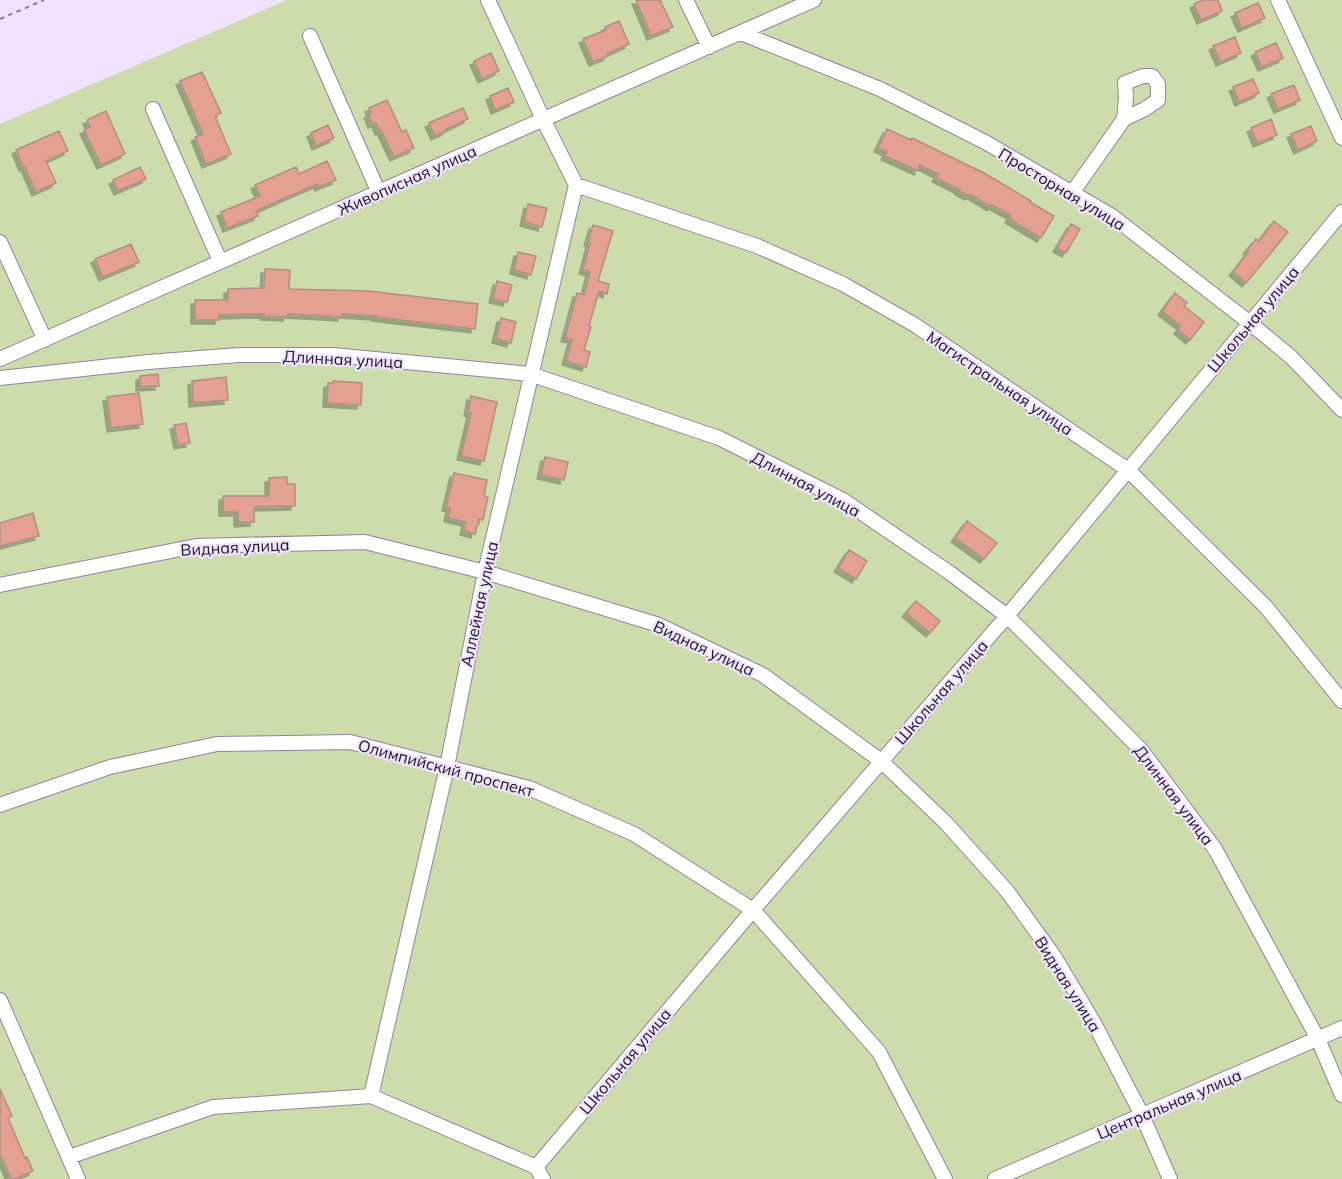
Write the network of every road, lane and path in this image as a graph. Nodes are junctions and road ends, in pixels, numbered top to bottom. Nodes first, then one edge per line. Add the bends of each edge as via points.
1 (44, 0) edge
2 (488, 0) edge
3 (686, 0) edge
4 (814, 0) edge
5 (1278, 0) edge
6 (0, 19) edge
7 (741, 33) junction
8 (310, 36) dead end
9 (709, 47) junction
10 (153, 109) dead end
11 (543, 119) junction
12 (1124, 119) dead end
13 (1342, 138) edge
14 (576, 185) junction
15 (380, 193) junction
16 (1072, 193) junction
17 (1342, 212) edge
18 (0, 242) edge
19 (220, 261) junction
20 (1250, 323) junction
21 (45, 340) junction
22 (0, 360) edge
23 (530, 374) junction
24 (0, 378) edge
25 (1342, 410) edge
26 (1128, 470) junction
27 (485, 572) junction
28 (0, 585) edge
29 (1007, 616) junction
30 (1342, 701) edge
31 (880, 761) junction
32 (447, 767) junction
33 (0, 805) edge
34 (753, 910) junction
35 (0, 999) edge
36 (1342, 1028) edge
37 (1318, 1039) junction
38 (1342, 1095) edge
39 (371, 1096) junction
40 (1142, 1115) junction
41 (69, 1157) junction
42 (539, 1173) edge
43 (78, 1179) edge
44 (945, 1179) edge
45 (995, 1179) edge
46 (1170, 1179) edge

1 - 6 path
2 - 11 street
3 - 9 street
4 - 7 street, Живописная улица
5 - 13 street
7 - 9 street, Живописная улица
7 - 16 street, Просторная улица via 880,89 985,142
8 - 15 street
9 - 11 street, Живописная улица
10 - 19 street
11 - 14 street
11 - 15 street, Живописная улица
12 - 16 street
14 - 23 street, Аллейная улица
14 - 26 street, Магистральная улица via 757,246 843,284 915,325
15 - 19 street, Живописная улица
16 - 20 street, Просторная улица via 1112,216
17 - 20 street, Школьная улица
18 - 21 street
19 - 21 street, Живописная улица
20 - 25 street, Просторная улица via 1291,357
20 - 26 street, Школьная улица
21 - 22 street, Живописная улица
23 - 24 street, Длинная улица via 333,355 239,355
23 - 27 street, Аллейная улица
23 - 29 street, Длинная улица via 719,438 843,500
26 - 29 street, Школьная улица
26 - 30 street, Магистральная улица via 1266,607
27 - 28 street, Видная улица via 364,542 196,546
27 - 31 street, Видная улица via 659,625 763,675
27 - 32 street, Аллейная улица
29 - 31 street, Школьная улица
29 - 37 street, Длинная улица via 1142,751 1215,849
31 - 34 street, Школьная улица
31 - 40 street, Видная улица via 946,823 1007,891 1054,956
32 - 33 street, Олимпийский проспект via 350,742 217,744 110,767
32 - 34 street, Олимпийский проспект via 528,788 634,834
32 - 39 street, Аллейная улица
34 - 42 street, Школьная улица
34 - 44 street, Олимпийский проспект via 879,1052
35 - 41 street
36 - 37 street, Центральная улица
37 - 38 street, Длинная улица
37 - 40 street, Центральная улица
39 - 41 street via 213,1107
39 - 42 street
40 - 45 street, Центральная улица
40 - 46 street, Видная улица
41 - 43 street

